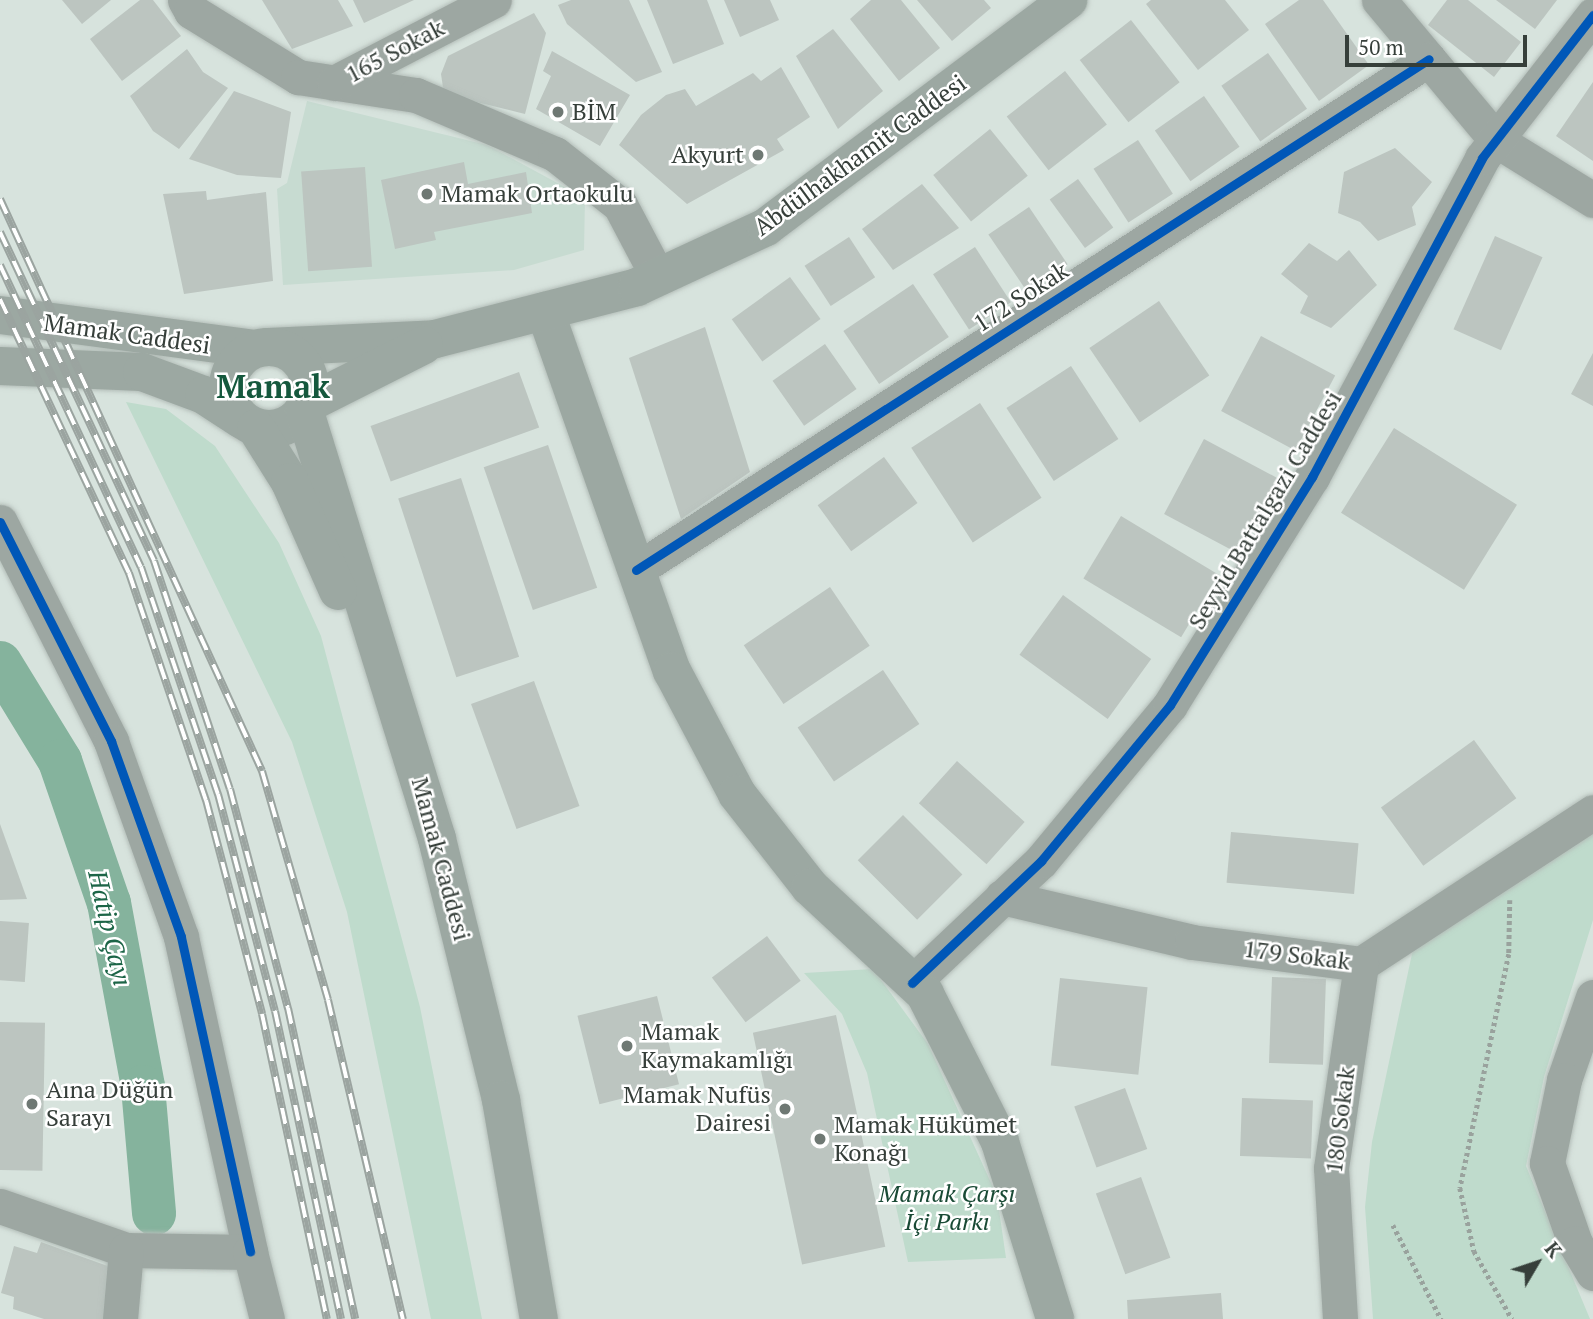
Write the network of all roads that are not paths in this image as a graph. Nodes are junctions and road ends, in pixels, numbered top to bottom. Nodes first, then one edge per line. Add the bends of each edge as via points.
1 (186, 0) edge
2 (494, 0) edge
3 (1068, 0) edge
4 (1379, 0) edge
5 (1593, 15) edge
6 (1429, 60) junction
7 (334, 83) junction
8 (1496, 139) junction
9 (1593, 200) edge
10 (658, 277) junction
11 (545, 310) junction
12 (0, 315) edge
13 (435, 339) junction
14 (261, 348) junction
15 (0, 366) edge
16 (305, 406) junction
17 (249, 424) junction
18 (0, 522) edge
19 (0, 545) edge
20 (636, 570) junction
21 (40, 605) junction
22 (1593, 812) edge
23 (1002, 897) junction
24 (1361, 964) junction
25 (912, 983) junction
26 (1593, 997) edge
27 (0, 1206) edge
28 (126, 1250) junction
29 (250, 1252) junction
30 (1593, 1273) edge
31 (120, 1319) edge
32 (267, 1319) edge
33 (514, 1319) edge
34 (539, 1319) edge
35 (1055, 1319) edge
36 (1340, 1319) edge

1 - 7 street via 191,11 298,77
2 - 7 street, 165 Sokak
3 - 10 main road, Abdülhakhamit Caddesi via 766,227
4 - 6 street
5 - 8 street, Seyyid Battalgazi Caddesi
6 - 8 street
6 - 20 street, 172 Sokak
7 - 10 street via 416,95 555,154 621,205
8 - 9 street
8 - 23 street, Seyyid Battalgazi Caddesi via 1312,477 1170,705 1041,861
10 - 11 main road, Abdülhakhamit Caddesi
11 - 13 main road, Abdülhakhamit Caddesi
11 - 20 main road
12 - 14 main road, Mamak Caddesi
13 - 14 main road
13 - 16 main road
14 - 16 main road via 303,365
14 - 17 main road via 232,368 228,381 228,396
15 - 17 main road, Mamak Caddesi via 142,372 204,394
16 - 17 main road via 278,428
16 - 34 main road, Mamak Caddesi via 444,866 501,1100
17 - 33 main road, Mamak Caddesi via 321,548 385,736 479,1107
18 - 21 street
19 - 21 street
20 - 25 main road via 672,671 737,794 810,887
21 - 29 street via 111,741 181,937
22 - 24 street, 179 Sokak
23 - 24 street, 179 Sokak via 1192,942
23 - 25 street, Seyyid Battalgazi Caddesi
24 - 36 street, 180 Sokak via 1331,1168
25 - 35 main road via 925,994 1000,1142
26 - 30 street via 1564,1080 1547,1163 1575,1243
27 - 28 street
28 - 29 street
28 - 31 street
29 - 32 street

